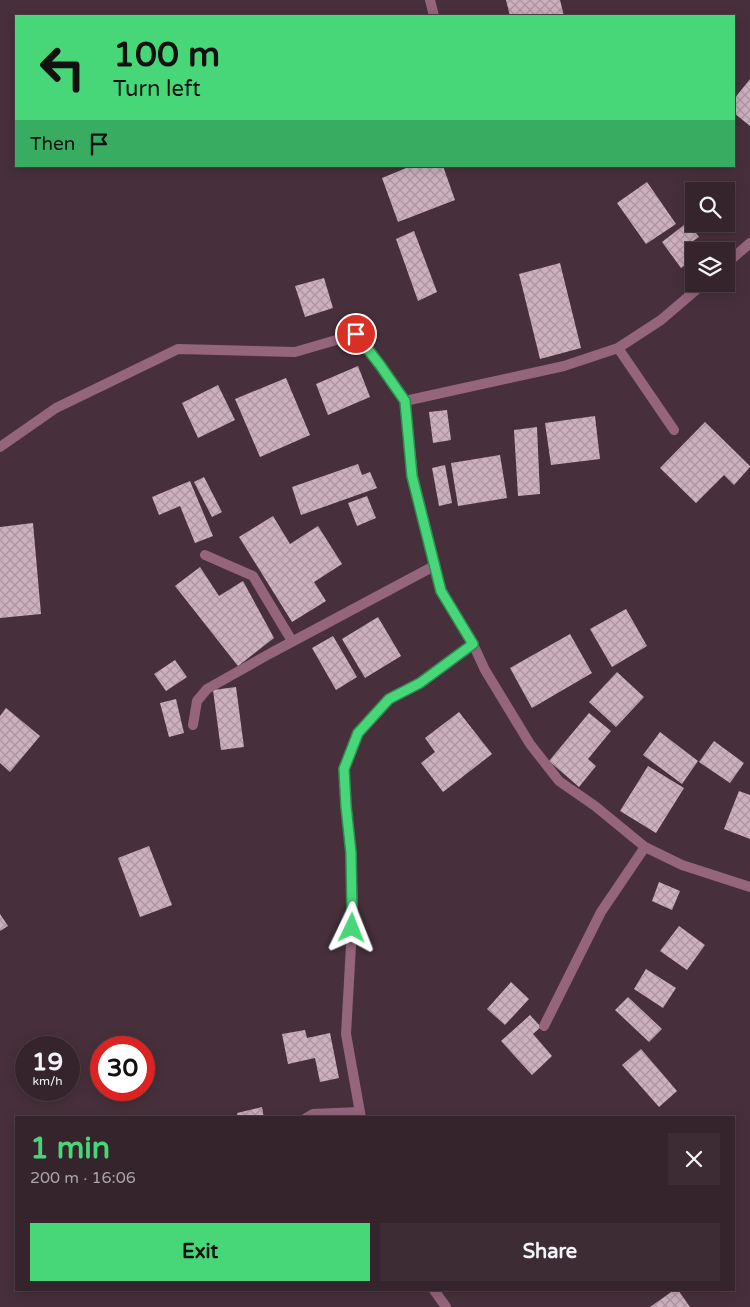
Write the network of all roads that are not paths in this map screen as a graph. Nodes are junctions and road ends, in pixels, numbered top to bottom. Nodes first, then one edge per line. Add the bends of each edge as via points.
1 (430, 0) edge
2 (434, 15) edge
3 (750, 243) edge
4 (735, 256) edge
5 (694, 292) edge
6 (618, 348) junction
7 (405, 401) junction
8 (674, 430) dead end
9 (0, 447) edge
10 (206, 555) dead end
11 (434, 566) junction
12 (292, 642) junction
13 (473, 644) junction
14 (193, 725) dead end
15 (645, 848) junction
16 (750, 887) edge
17 (544, 1026) dead end
18 (360, 1115) edge
19 (310, 1116) edge
20 (435, 1291) edge
21 (446, 1307) edge

1 - 2 street
3 - 4 street
5 - 6 street via 661,320
6 - 7 street via 564,366
6 - 8 street
7 - 9 street via 356,334 295,352 178,350 56,408
7 - 11 street via 412,476
10 - 12 street via 253,576
11 - 12 street
11 - 13 street via 441,591
12 - 14 street via 207,689 197,701
13 - 15 street via 530,744 559,781
13 - 18 street via 420,683 389,699 358,733 344,769 352,910 346,1034
15 - 16 street via 682,865
15 - 17 street via 601,912
18 - 19 street
20 - 21 street

